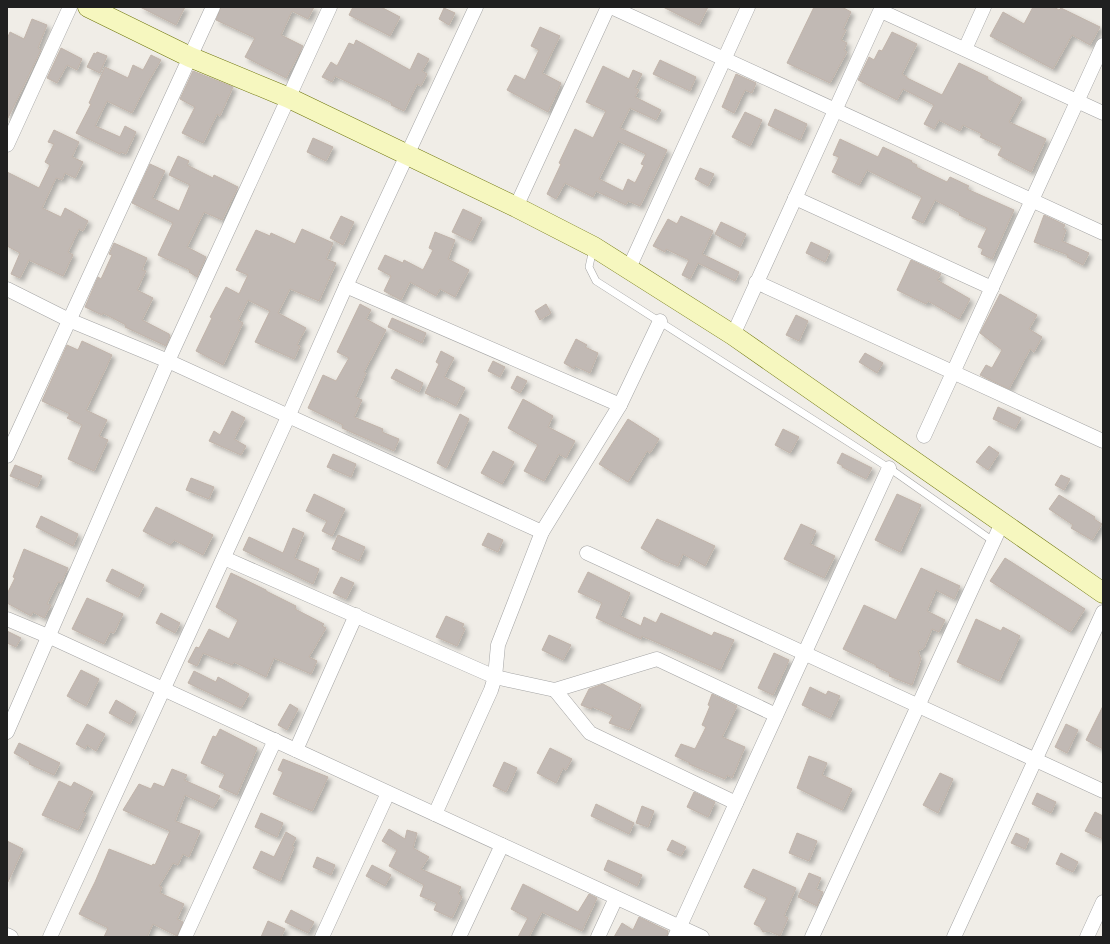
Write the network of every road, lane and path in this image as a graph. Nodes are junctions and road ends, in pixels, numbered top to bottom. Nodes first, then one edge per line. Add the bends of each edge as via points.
1 (70, 7) edge
2 (88, 7) edge
3 (213, 7) edge
4 (330, 7) edge
5 (476, 7) edge
6 (609, 7) edge
7 (748, 7) edge
8 (984, 7) edge
9 (881, 9) edge
10 (1103, 45) edge
11 (965, 50) junction
12 (190, 57) junction
13 (725, 59) junction
14 (1103, 76) edge
15 (1088, 78) junction
16 (288, 98) junction
17 (1077, 101) junction
18 (835, 110) junction
19 (1103, 113) edge
20 (7, 144) edge
21 (408, 155) junction
22 (795, 198) junction
23 (1032, 201) junction
24 (516, 207) junction
25 (1103, 233) edge
26 (594, 247) junction
27 (629, 268) junction
28 (756, 282) junction
29 (346, 286) junction
30 (992, 288) junction
31 (7, 289) edge
32 (69, 320) junction
33 (660, 321) junction
34 (734, 335) junction
35 (168, 361) junction
36 (953, 372) junction
37 (620, 405) junction
38 (288, 417) junction
39 (924, 436) dead end
40 (1103, 441) edge
41 (7, 456) edge
42 (890, 468) junction
43 (1002, 523) junction
44 (542, 532) junction
45 (993, 541) junction
46 (587, 553) dead end
47 (224, 558) junction
48 (1103, 593) edge
49 (1103, 612) edge
50 (356, 615) junction
51 (7, 619) edge
52 (50, 637) junction
53 (804, 654) junction
54 (496, 677) junction
55 (164, 689) junction
56 (555, 690) junction
57 (918, 706) junction
58 (776, 715) junction
59 (7, 732) edge
60 (275, 740) junction
61 (296, 750) junction
62 (1035, 760) junction
63 (1103, 791) edge
64 (388, 793) junction
65 (736, 803) junction
66 (435, 814) junction
67 (502, 845) junction
68 (616, 898) junction
69 (1103, 902) edge
70 (677, 932) edge
71 (7, 935) edge
72 (11, 937) edge
73 (50, 937) edge
74 (185, 937) edge
75 (322, 937) edge
76 (459, 937) edge
77 (598, 937) edge
78 (702, 937) edge
79 (812, 937) edge
80 (954, 937) edge
81 (1087, 937) edge

1 - 20 street
2 - 12 main road
3 - 12 street
4 - 16 street
5 - 21 street
6 - 13 street
6 - 24 street
7 - 13 street
8 - 11 street
9 - 11 street
9 - 18 street
10 - 15 street
11 - 17 street
12 - 16 main road
12 - 32 street
13 - 18 street
13 - 27 street
14 - 15 street
15 - 17 street
16 - 21 main road
16 - 35 street
17 - 19 street
17 - 23 street
18 - 22 street
18 - 23 street
21 - 24 main road
21 - 29 street
22 - 28 street
22 - 30 street
23 - 25 street
23 - 30 street
24 - 26 main road
26 - 27 main road
26 - 33 lane via 589,267 596,281
27 - 34 main road
28 - 34 street
28 - 36 street
29 - 37 street
29 - 38 street
30 - 36 street
31 - 32 street
32 - 35 street
32 - 41 street
33 - 37 street
33 - 42 lane
34 - 43 main road
35 - 38 street
35 - 52 street
36 - 39 street
36 - 40 street
37 - 44 street
38 - 44 street
38 - 47 street
42 - 45 lane
42 - 53 street
43 - 45 street
43 - 48 main road
44 - 54 street via 498,645
45 - 57 street
46 - 53 street
47 - 50 street
47 - 55 street
49 - 62 street
50 - 54 street
50 - 61 street
51 - 52 street
52 - 55 street
52 - 59 street
53 - 57 street
53 - 58 street
54 - 56 street
54 - 66 street
55 - 60 street
55 - 73 street
56 - 58 street via 657,660
56 - 65 street via 590,733
57 - 62 street
57 - 79 street
58 - 65 street
60 - 61 street
60 - 74 street
61 - 64 street
62 - 63 street
62 - 80 street
64 - 66 street
64 - 75 street
65 - 70 street
66 - 67 street
67 - 68 street
67 - 76 street
68 - 70 street
68 - 77 street
69 - 81 street
70 - 78 street
71 - 72 street

